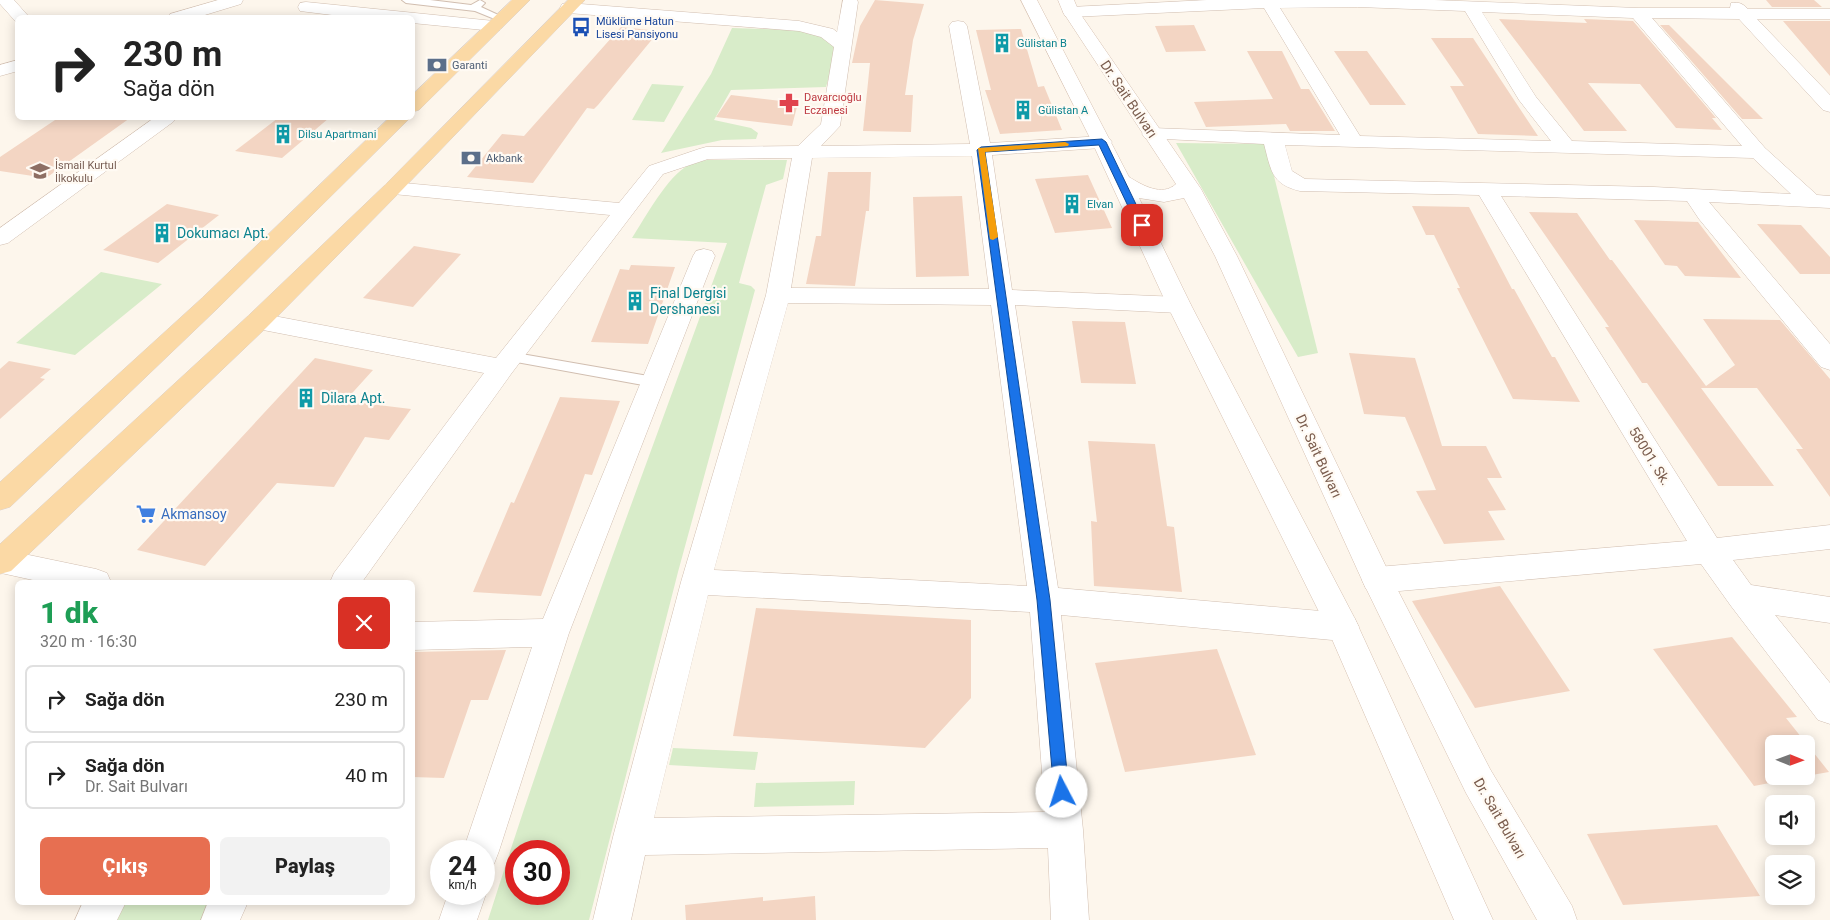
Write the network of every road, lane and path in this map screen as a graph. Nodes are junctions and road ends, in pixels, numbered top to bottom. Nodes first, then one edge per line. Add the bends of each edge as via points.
1 (4, 0) edge
2 (235, 0) edge
3 (406, 0) edge
4 (522, 0) edge
5 (1029, 0) edge
6 (1731, 0) edge
7 (851, 1) edge
8 (1358, 1) edge
9 (1225, 2) edge
10 (1267, 2) edge
11 (479, 4) edge
12 (573, 4) edge
13 (1526, 5) edge
14 (1069, 6) edge
15 (302, 8) edge
16 (1471, 8) junction
17 (1638, 13) junction
18 (1743, 14) junction
19 (1830, 14) edge
20 (19, 15) edge
21 (186, 15) edge
22 (376, 15) edge
23 (415, 18) edge
24 (498, 23) junction
25 (799, 26) junction
26 (958, 26) dead end
27 (844, 46) junction
28 (15, 66) edge
29 (0, 71) edge
30 (415, 103) edge
31 (1830, 106) edge
32 (163, 120) edge
33 (398, 120) edge
34 (1152, 134) junction
35 (1273, 139) junction
36 (1102, 142) junction
37 (1354, 142) junction
38 (1566, 147) junction
39 (981, 150) junction
40 (803, 152) junction
41 (1758, 152) junction
42 (1121, 181) junction
43 (1187, 185) junction
44 (393, 188) junction
45 (1487, 191) junction
46 (1695, 197) junction
47 (1820, 201) edge
48 (626, 210) junction
49 (0, 238) edge
50 (704, 256) dead end
51 (778, 295) junction
52 (1002, 297) junction
53 (1179, 305) junction
54 (258, 321) junction
55 (1830, 361) edge
56 (506, 363) junction
57 (654, 382) junction
58 (0, 499) edge
59 (1830, 537) edge
60 (1709, 551) junction
61 (1, 561) edge
62 (87, 580) edge
63 (346, 580) edge
64 (1377, 580) junction
65 (696, 582) junction
66 (1742, 597) junction
67 (1044, 600) junction
68 (1830, 610) edge
69 (1343, 627) junction
70 (553, 633) junction
71 (415, 636) edge
72 (1830, 709) edge
73 (1065, 830) junction
74 (631, 838) junction
75 (485, 840) edge
76 (106, 905) edge
77 (228, 905) edge
78 (463, 905) edge
79 (94, 920) edge
80 (220, 920) edge
81 (458, 920) edge
82 (612, 920) edge
83 (1070, 920) edge
84 (1474, 920) edge
85 (1558, 920) edge

1 - 20 street
2 - 21 street
3 - 11 lane
4 - 24 main road
5 - 36 street
6 - 18 street
7 - 25 street
7 - 27 street
8 - 10 street
8 - 16 street
9 - 10 street
9 - 14 street
10 - 37 street
11 - 24 lane
12 - 25 street
12 - 44 main road
13 - 16 street
13 - 17 street
14 - 34 street, Dr. Sait Bulvarı
15 - 22 street
16 - 38 street via 1528,100
17 - 18 street
17 - 41 street
18 - 19 street
18 - 31 street
23 - 24 street
24 - 30 main road
25 - 27 street via 827,33
26 - 39 street
27 - 40 street via 830,126
28 - 29 street
32 - 49 street
33 - 58 main road via 210,303
34 - 35 street
34 - 43 street, Dr. Sait Bulvarı
35 - 37 street
35 - 45 street via 1282,174 1300,185
36 - 39 street
36 - 42 street
37 - 38 street
38 - 41 street
39 - 40 street
39 - 52 street
40 - 48 street via 706,153 656,170
40 - 51 street
41 - 47 street
42 - 43 street via 1154,195 1182,192
42 - 53 street
43 - 64 street, Dr. Sait Bulvarı via 1226,256
44 - 48 street
44 - 54 main road
45 - 46 street via 1654,193
45 - 60 street, 58001. Sk.
46 - 47 street
46 - 55 street
48 - 56 street
50 - 57 street
51 - 52 street
51 - 65 street
52 - 53 street
52 - 67 street
53 - 69 street
54 - 56 street
54 - 61 main road
56 - 57 lane
56 - 63 street
57 - 70 street
59 - 60 street
60 - 64 street
60 - 66 street, 58001. Sk.
61 - 62 street
64 - 85 street, Dr. Sait Bulvarı via 1478,780
65 - 67 street
65 - 74 street
66 - 68 street
66 - 72 street, 58001. Sk.
67 - 69 street
67 - 73 street
69 - 84 street
70 - 71 street
70 - 75 street
73 - 74 street
73 - 83 street
74 - 82 street
76 - 79 street
77 - 80 street
78 - 81 street

